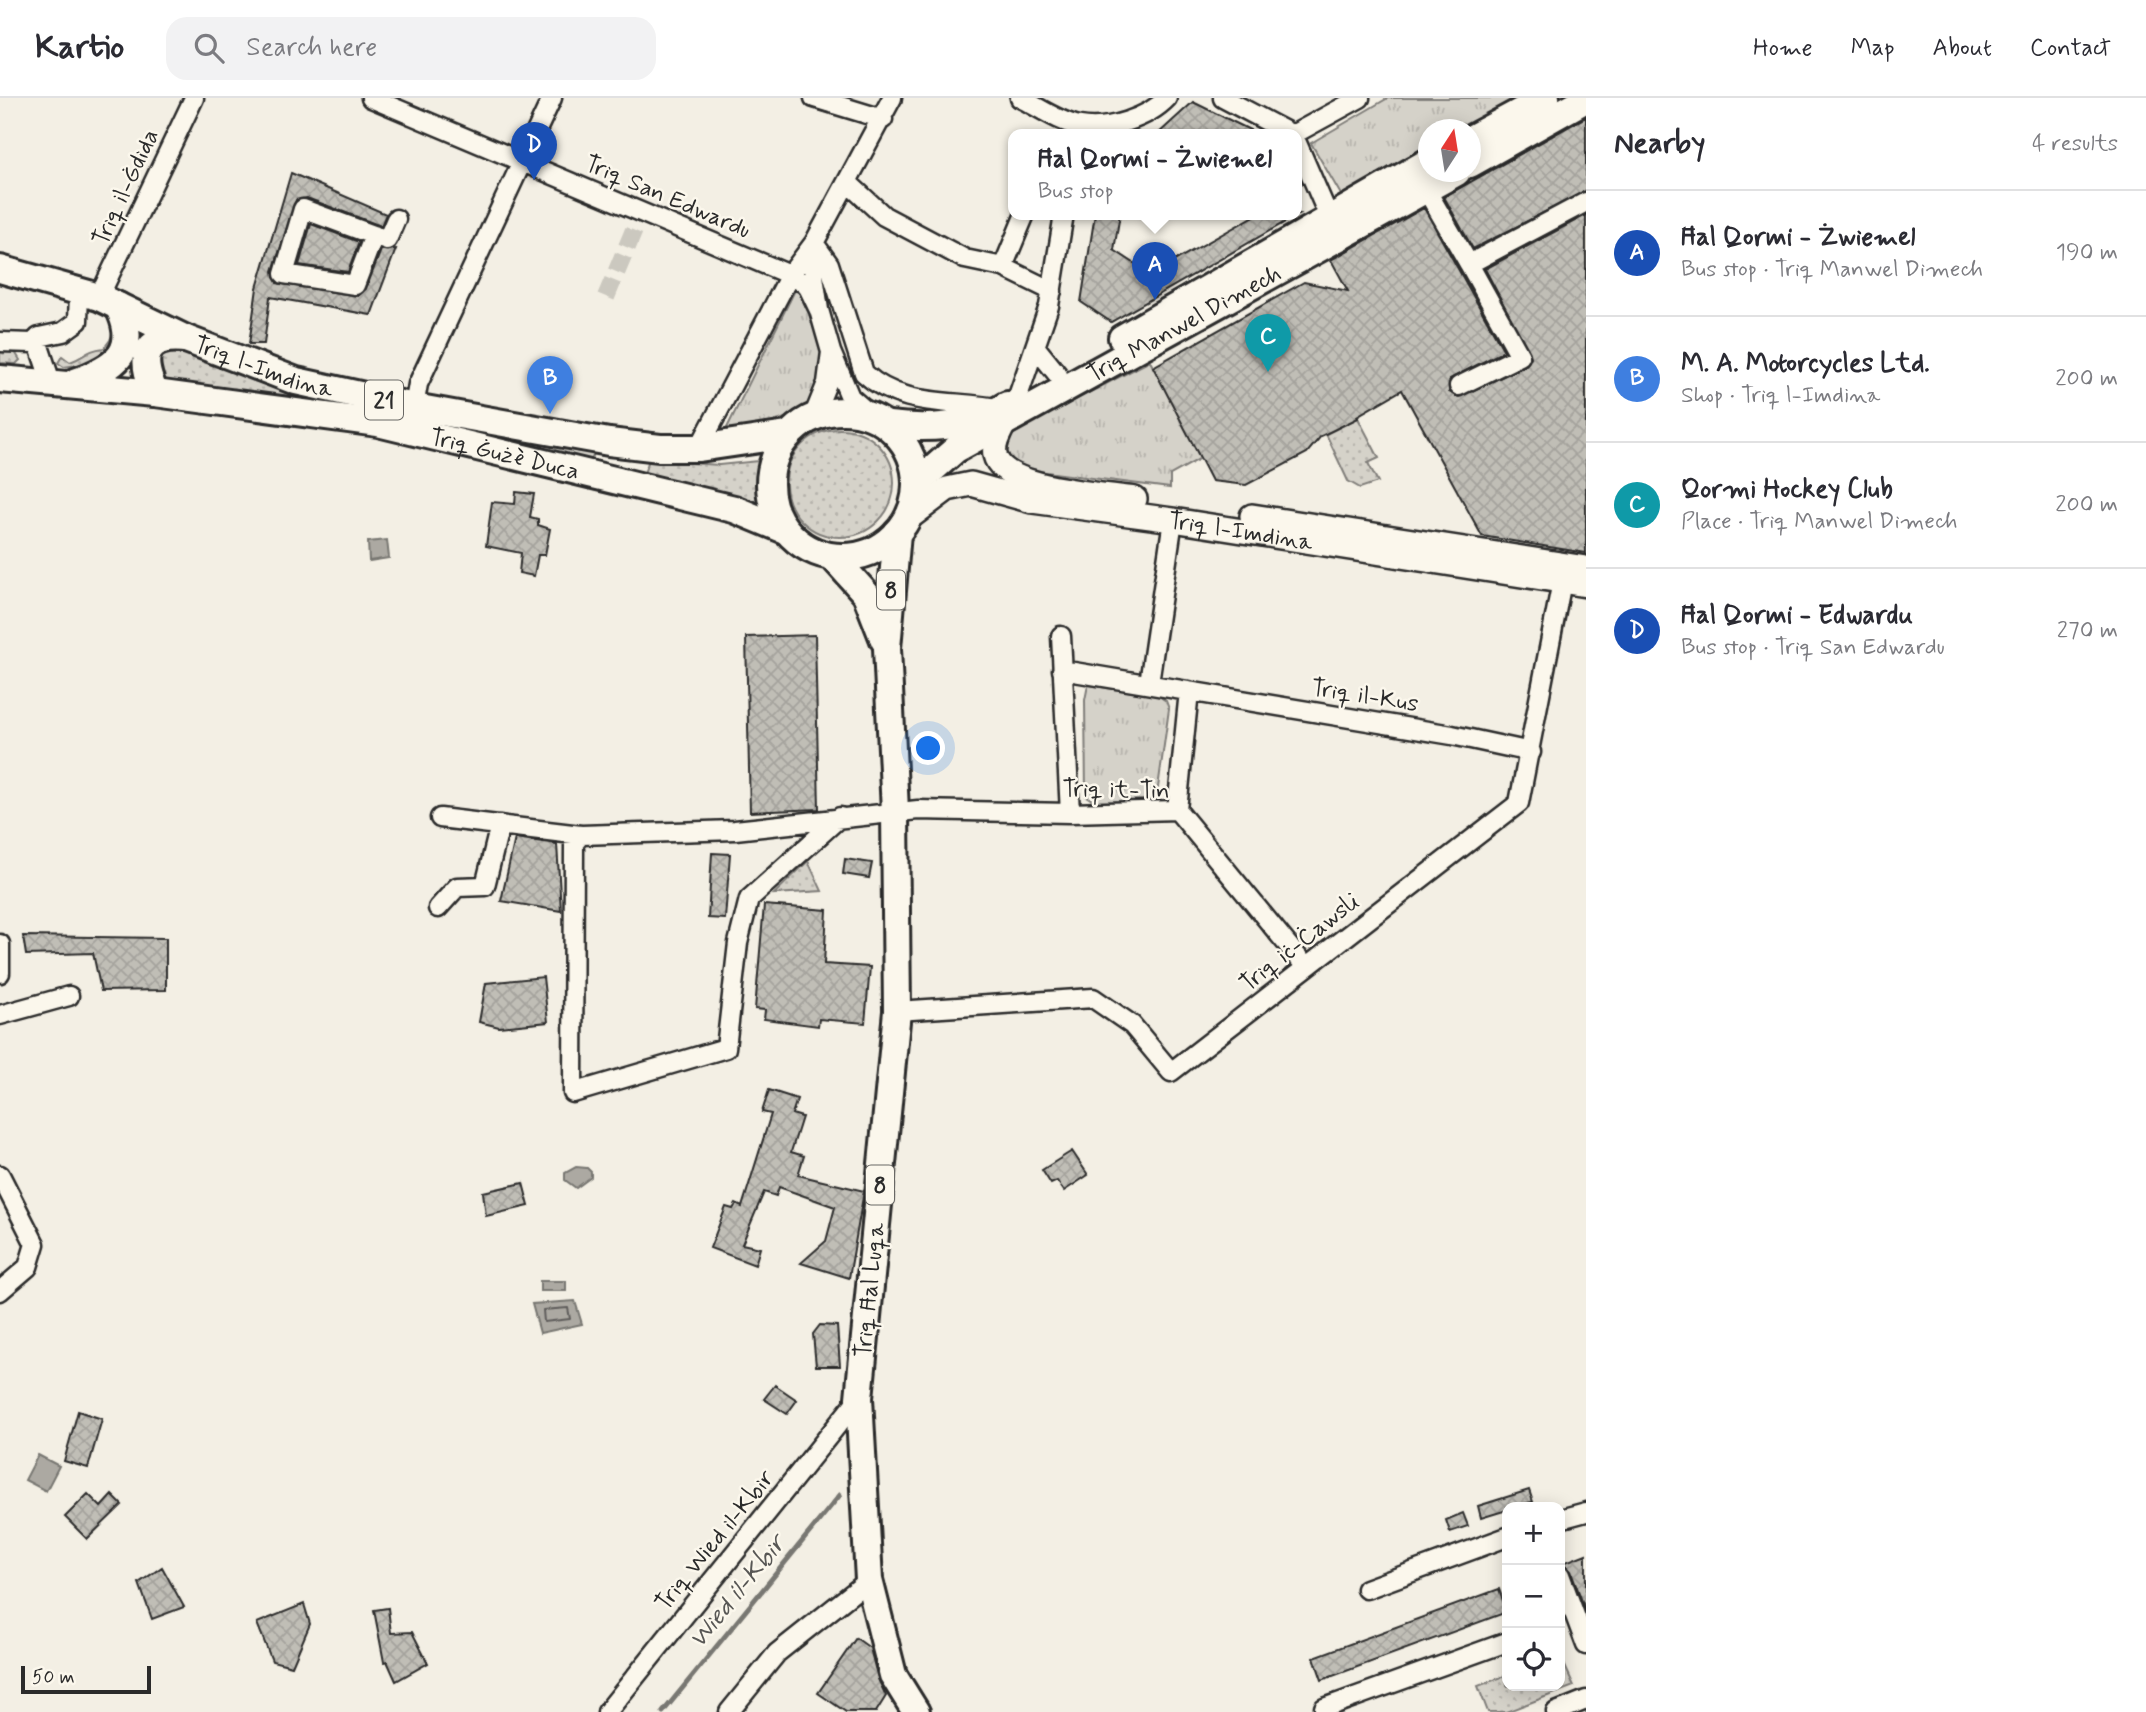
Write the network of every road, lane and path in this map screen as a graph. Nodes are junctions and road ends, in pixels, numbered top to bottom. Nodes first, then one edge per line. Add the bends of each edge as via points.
1 (194, 98) edge
2 (552, 98) edge
3 (814, 98) edge
4 (892, 98) edge
5 (1020, 98) edge
6 (1167, 98) edge
7 (1223, 98) edge
8 (1360, 98) edge
9 (1546, 98) edge
10 (1586, 99) edge
11 (382, 100) edge
12 (883, 119) junction
13 (1077, 129) edge
14 (1086, 129) edge
15 (1283, 129) edge
16 (1302, 129) edge
17 (1481, 134) edge
18 (1302, 155) edge
19 (1481, 158) edge
20 (522, 162) junction
21 (1418, 180) edge
22 (1418, 181) edge
23 (847, 182) junction
24 (1430, 182) edge
25 (1586, 202) edge
26 (1329, 217) junction
27 (396, 219) dead end
28 (1022, 220) edge
29 (1063, 220) edge
30 (374, 235) junction
31 (814, 243) junction
32 (1469, 264) junction
33 (1003, 267) junction
34 (0, 269) edge
35 (790, 275) junction
36 (1052, 290) junction
37 (99, 299) junction
38 (819, 310) junction
39 (186, 339) junction
40 (0, 342) edge
41 (33, 343) junction
42 (1037, 349) junction
43 (831, 352) junction
44 (1058, 375) junction
45 (0, 379) edge
46 (61, 382) junction
47 (1459, 386) dead end
48 (155, 393) junction
49 (414, 407) junction
50 (1007, 411) junction
51 (814, 415) junction
52 (880, 420) junction
53 (787, 435) junction
54 (699, 448) junction
55 (917, 483) junction
56 (1173, 520) junction
57 (902, 527) junction
58 (785, 530) junction
59 (833, 557) junction
60 (1586, 568) edge
61 (1562, 582) junction
62 (1586, 585) edge
63 (1061, 636) dead end
64 (887, 648) junction
65 (1062, 670) junction
66 (1149, 683) junction
67 (1189, 691) junction
68 (1531, 752) junction
69 (1177, 810) junction
70 (895, 811) junction
71 (1070, 813) junction
72 (840, 817) junction
73 (440, 818) dead end
74 (500, 825) junction
75 (581, 835) junction
76 (438, 908) dead end
77 (0, 944) edge
78 (1306, 967) junction
79 (0, 973) edge
80 (69, 996) dead end
81 (897, 1011) junction
82 (0, 1014) edge
83 (0, 1175) edge
84 (0, 1291) edge
85 (859, 1398) junction
86 (1586, 1512) edge
87 (1565, 1518) edge
88 (1502, 1539) edge
89 (869, 1580) junction
90 (1366, 1590) dead end
91 (1568, 1620) edge
92 (1502, 1644) edge
93 (1586, 1645) edge
94 (1586, 1700) edge
95 (1324, 1708) dead end
96 (607, 1712) edge
97 (729, 1712) edge
98 (916, 1712) edge
99 (1556, 1712) edge

1 - 37 street, Triq il-Ġdida
2 - 20 street
3 - 12 street
4 - 12 street
5 - 13 street
6 - 14 street via 1157,108 1113,125
7 - 15 street
8 - 16 street
9 - 17 highway
10 - 19 highway
11 - 20 street, Triq San Edwardu
12 - 23 street
18 - 26 street
20 - 35 street, Triq San Edwardu
20 - 49 street via 418,384
21 - 26 highway, Triq Manwel Dimech
22 - 50 highway, Triq Manwel Dimech
23 - 31 street
23 - 33 street via 884,216 965,259
24 - 32 street via 1431,198
25 - 32 street
26 - 44 highway, Triq Manwel Dimech
27 - 30 street via 387,240
28 - 33 street
29 - 36 street
30 - 30 street via 355,285 284,274 303,209
31 - 35 street
31 - 38 street
31 - 50 street via 829,264 864,373 878,386 937,405 971,403
32 - 47 street via 1520,356
33 - 36 street
34 - 37 highway, Triq l-Imdina / 21
35 - 38 street via 807,285
35 - 54 street
36 - 42 street
37 - 39 highway, Triq l-Imdina / 21
37 - 41 street, Triq il-Ġdida via 63,332 39,337
37 - 46 highway via 128,331 124,352 100,373
38 - 43 street
39 - 48 highway via 166,337 149,351 146,373
39 - 49 highway, Triq l-Imdina / 21 via 296,381
40 - 41 street
41 - 46 street
42 - 44 street
42 - 50 street
43 - 51 street via 827,383
43 - 52 street via 850,397
44 - 50 highway, Triq Manwel Dimech
45 - 46 highway, Triq Ġużè Duca / 21
46 - 48 highway, Triq Ġużè Duca / 21
48 - 58 highway, Triq Ġużè Duca / 21 via 378,423 734,509
49 - 54 highway, Triq l-Imdina / 21 via 609,442
50 - 52 highway, Triq Manwel Dimech via 946,428
50 - 55 highway, Triq Manwel Dimech
50 - 60 main road, Triq l-Imdina via 995,455 1001,467 1030,483
51 - 52 highway via 843,410
51 - 53 highway
52 - 55 highway via 905,444
53 - 54 highway, Triq l-Imdina / 21
53 - 58 highway via 774,457 769,482 773,508
55 - 57 highway, 8
56 - 57 main road, Triq l-Imdina via 1032,501 971,484 947,489
56 - 61 main road, Triq l-Imdina
56 - 66 street
57 - 59 highway, 8 via 880,547 857,556
57 - 64 highway, Triq Ħal Luqa / 8
58 - 59 highway, 8 via 799,543
59 - 64 highway, Triq Ħal Luqa / 8 via 866,594
61 - 62 main road, Triq l-Imdina
61 - 68 street, Triq iċ-Ċawsli
63 - 65 street
64 - 70 highway, Triq Ħal Luqa / 8
65 - 66 street, Triq il-Kus
65 - 71 street
66 - 67 street, Triq il-Kus
67 - 68 street, Triq il-Kus via 1452,734
67 - 69 street
68 - 78 street, Triq iċ-Ċawsli via 1519,803
69 - 71 street, Triq it-Tin
69 - 78 street, Triq it-Tin
70 - 71 street, Triq it-Tin
70 - 72 street, Triq it-Tin
70 - 81 highway, Triq Ħal Luqa / 8
72 - 75 street, Triq it-Tin via 735,830
72 - 75 street via 749,899 738,943 726,1048 573,1093 574,843
73 - 74 street, Triq it-Tin
74 - 75 street, Triq it-Tin
74 - 76 street via 485,886 457,887
77 - 79 street
78 - 81 street, Triq iċ-Ċawsli via 1171,1072 1132,1025 1094,998
80 - 82 street
81 - 85 highway, Triq Ħal Luqa / 8
83 - 84 street via 35,1244 29,1267
85 - 89 highway, Triq Ħal Luqa / 8
85 - 96 street, Triq Wied il-Kbir
86 - 87 street
88 - 90 street
89 - 97 street via 777,1653
89 - 98 highway, Triq Ħal Luqa / 8 via 893,1675
91 - 93 street
92 - 95 street
94 - 99 street

